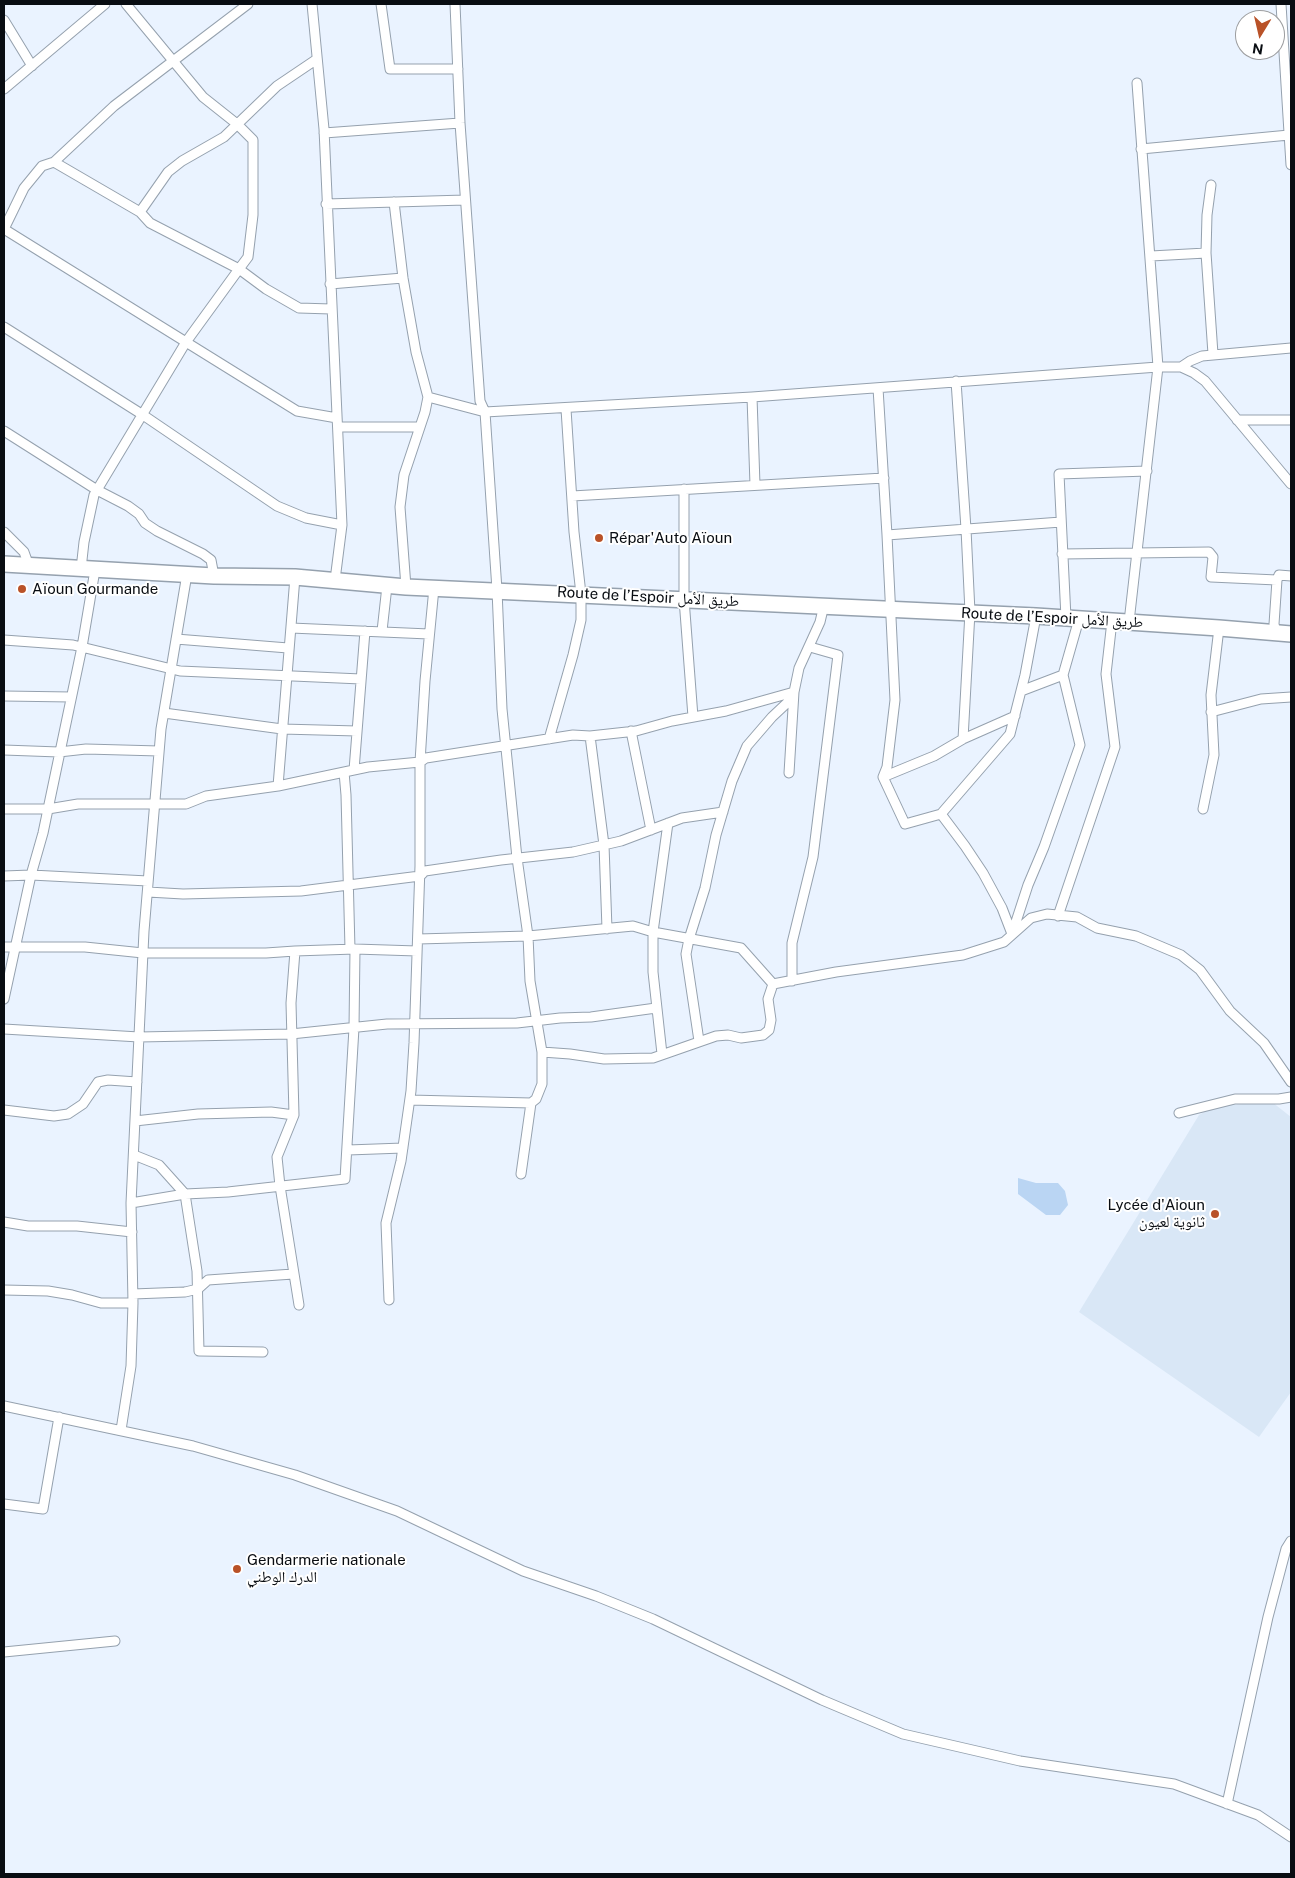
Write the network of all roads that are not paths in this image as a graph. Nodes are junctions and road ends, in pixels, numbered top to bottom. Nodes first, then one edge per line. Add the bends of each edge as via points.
1 (105, 4) edge
2 (126, 4) edge
3 (248, 4) edge
4 (312, 4) edge
5 (381, 4) edge
6 (455, 4) edge
7 (1281, 4) edge
8 (4, 20) edge
9 (1287, 28) edge
10 (317, 59) junction
11 (172, 61) junction
12 (32, 66) junction
13 (458, 69) junction
14 (1137, 83) dead end
15 (4, 89) edge
16 (460, 123) junction
17 (237, 124) junction
18 (324, 133) junction
19 (1289, 135) junction
20 (1141, 149) junction
21 (54, 162) junction
22 (1291, 165) edge
23 (1211, 185) dead end
24 (465, 200) junction
25 (394, 202) junction
26 (326, 204) junction
27 (140, 212) junction
28 (1206, 253) junction
29 (1151, 256) junction
30 (239, 269) junction
31 (403, 278) junction
32 (330, 284) junction
33 (331, 309) junction
34 (4, 327) edge
35 (186, 342) junction
36 (1291, 348) edge
37 (1213, 354) junction
38 (1158, 367) junction
39 (1181, 367) junction
40 (956, 381) junction
41 (878, 388) junction
42 (428, 397) junction
43 (752, 398) junction
44 (566, 409) junction
45 (485, 412) junction
46 (143, 415) junction
47 (1237, 420) junction
48 (1291, 420) edge
49 (338, 422) junction
50 (420, 427) junction
51 (4, 432) edge
52 (1147, 471) junction
53 (884, 478) junction
54 (1291, 484) edge
55 (755, 485) junction
56 (684, 489) junction
57 (97, 490) junction
58 (572, 496) junction
59 (1061, 522) junction
60 (342, 526) junction
61 (966, 529) junction
62 (4, 532) edge
63 (887, 536) junction
64 (1137, 552) junction
65 (1062, 554) junction
66 (4, 564) edge
67 (29, 566) junction
68 (88, 569) junction
69 (187, 574) junction
70 (214, 576) junction
71 (1291, 576) edge
72 (294, 577) junction
73 (335, 580) junction
74 (1277, 580) junction
75 (387, 586) junction
76 (406, 587) junction
77 (434, 588) junction
78 (496, 590) junction
79 (581, 594) junction
80 (684, 599) junction
81 (824, 606) junction
82 (889, 609) junction
83 (970, 612) junction
84 (1036, 616) junction
85 (1072, 619) junction
86 (1112, 622) junction
87 (1129, 622) junction
88 (290, 628) junction
89 (1219, 628) junction
90 (365, 632) junction
91 (382, 632) junction
92 (1276, 633) junction
93 (429, 634) junction
94 (1291, 634) edge
95 (176, 639) junction
96 (4, 640) edge
97 (810, 647) junction
98 (82, 648) junction
99 (288, 648) junction
100 (170, 668) junction
101 (1063, 675) junction
102 (286, 676) junction
103 (361, 679) junction
104 (1021, 691) junction
105 (794, 692) junction
106 (4, 696) edge
107 (1291, 697) edge
108 (71, 698) junction
109 (1211, 712) junction
110 (164, 713) junction
111 (1015, 716) junction
112 (693, 718) junction
113 (282, 729) junction
114 (357, 731) junction
115 (631, 731) junction
116 (590, 736) junction
117 (549, 739) junction
118 (963, 739) junction
119 (506, 745) junction
120 (4, 750) edge
121 (159, 751) junction
122 (59, 752) junction
123 (420, 762) junction
124 (354, 770) junction
125 (344, 772) junction
126 (789, 773) dead end
127 (883, 777) junction
128 (278, 786) junction
129 (155, 804) junction
130 (4, 808) edge
131 (48, 809) junction
132 (1203, 809) dead end
133 (723, 812) junction
134 (940, 814) junction
135 (668, 823) junction
136 (650, 830) junction
137 (604, 845) junction
138 (517, 858) junction
139 (30, 875) junction
140 (4, 876) edge
141 (420, 876) junction
142 (148, 881) junction
143 (348, 885) junction
144 (148, 892) junction
145 (1058, 916) junction
146 (607, 929) junction
147 (653, 932) junction
148 (1012, 935) junction
149 (528, 936) junction
150 (689, 938) junction
151 (418, 939) junction
152 (4, 947) edge
153 (16, 948) junction
154 (352, 949) junction
155 (295, 950) junction
156 (417, 951) junction
157 (143, 952) junction
158 (792, 981) junction
159 (773, 984) junction
160 (4, 1000) edge
161 (656, 1008) junction
162 (537, 1020) junction
163 (414, 1026) junction
164 (354, 1028) junction
165 (4, 1029) edge
166 (291, 1034) junction
167 (139, 1037) junction
168 (699, 1041) junction
169 (542, 1052) junction
170 (662, 1054) junction
171 (137, 1082) junction
172 (1291, 1082) edge
173 (1291, 1097) edge
174 (410, 1100) junction
175 (531, 1103) junction
176 (4, 1110) edge
177 (1179, 1113) dead end
178 (294, 1115) junction
179 (135, 1121) junction
180 (403, 1148) junction
181 (348, 1150) junction
182 (134, 1155) junction
183 (521, 1174) dead end
184 (280, 1186) junction
185 (185, 1194) junction
186 (131, 1202) junction
187 (4, 1222) edge
188 (132, 1232) junction
189 (293, 1274) junction
190 (198, 1289) junction
191 (4, 1290) edge
192 (133, 1298) junction
193 (389, 1300) dead end
194 (299, 1305) dead end
195 (262, 1352) dead end
196 (4, 1406) edge
197 (59, 1417) junction
198 (121, 1430) junction
199 (4, 1504) edge
200 (1291, 1541) edge
201 (115, 1641) dead end
202 (4, 1652) edge
203 (1227, 1804) junction
204 (1291, 1837) edge

1 - 12 street
2 - 11 street
3 - 11 street
4 - 10 street
5 - 13 street via 390,69
6 - 13 street
7 - 9 street
8 - 12 street
9 - 19 street
10 - 17 street via 277,86
10 - 18 street
11 - 17 street via 203,97
11 - 21 street via 114,106
12 - 15 street
13 - 16 street
14 - 20 street
16 - 18 street
16 - 24 street
17 - 27 street via 224,137 168,172
17 - 30 street via 253,140 251,241 248,257
18 - 26 street
19 - 20 street
19 - 22 street
20 - 29 street
21 - 27 street
21 - 35 street via 42,166 24,188 4,229
23 - 28 street
24 - 25 street
24 - 45 street via 480,401
25 - 26 street
25 - 31 street
26 - 32 street
27 - 30 street via 150,223
28 - 29 street
28 - 37 street
29 - 38 street
30 - 33 street via 298,308
30 - 35 street
31 - 32 street
31 - 42 street
32 - 33 street
33 - 49 street
34 - 46 street
35 - 46 street
35 - 49 street via 298,411
36 - 37 street
37 - 39 street via 1196,358
38 - 39 street
38 - 40 street
38 - 52 street
39 - 47 street via 1205,381
40 - 41 street
40 - 61 street
41 - 43 street
41 - 53 street
42 - 45 street
42 - 50 street
43 - 44 street
43 - 55 street
44 - 45 street
44 - 58 street
45 - 78 street
46 - 57 street
46 - 60 street via 277,506 306,518
47 - 48 street
47 - 54 street
49 - 50 street
49 - 60 street
50 - 76 street via 404,475 400,507
51 - 57 street
52 - 59 street via 1059,474
52 - 64 street
53 - 55 street
53 - 63 street
55 - 56 street
56 - 58 street
56 - 80 street
57 - 68 street via 86,532
57 - 70 street via 128,506 156,531 203,554 211,560
58 - 79 street
59 - 61 street
59 - 65 street
60 - 73 street
61 - 63 street
61 - 83 street
62 - 67 street via 24,552
63 - 82 street
64 - 65 street
64 - 74 street via 1209,552 1213,557 1211,577
64 - 87 street
65 - 85 street
66 - 67 highway, Route de l’Espoir طريق الأمل
67 - 68 highway, Route de l’Espoir طريق الأمل
68 - 69 highway, Route de l’Espoir طريق الأمل
68 - 98 street
69 - 70 highway, Route de l’Espoir طريق الأمل
69 - 95 street
70 - 72 highway, Route de l’Espoir طريق الأمل
71 - 74 street via 1279,575
72 - 73 highway, Route de l’Espoir طريق الأمل
72 - 88 street
73 - 75 highway, Route de l’Espoir طريق الأمل
74 - 92 street
75 - 76 highway, Route de l’Espoir طريق الأمل
75 - 91 street
76 - 77 highway, Route de l’Espoir طريق الأمل
77 - 78 highway, Route de l’Espoir طريق الأمل
77 - 93 street
78 - 79 highway, Route de l’Espoir طريق الأمل
78 - 119 street
79 - 80 highway, Route de l’Espoir طريق الأمل
79 - 117 street via 581,620
80 - 81 highway, Route de l’Espoir طريق الأمل
80 - 112 street
81 - 82 highway, Route de l’Espoir طريق الأمل
81 - 97 street
82 - 83 highway, Route de l’Espoir طريق الأمل
82 - 127 street via 894,700 887,767
83 - 84 highway, Route de l’Espoir طريق الأمل
83 - 118 street
84 - 85 highway, Route de l’Espoir طريق الأمل
84 - 104 street
85 - 86 highway, Route de l’Espoir طريق الأمل
85 - 101 street
86 - 87 highway, Route de l’Espoir طريق الأمل
86 - 145 street via 1106,674 1114,747
87 - 89 highway, Route de l’Espoir طريق الأمل
88 - 90 street
88 - 99 street
89 - 92 highway, Route de l’Espoir طريق الأمل
89 - 109 street
90 - 91 street
90 - 103 street
91 - 93 street
92 - 94 highway, Route de l’Espoir طريق الأمل
93 - 123 street
95 - 99 street
95 - 100 street
96 - 98 street
97 - 105 street
97 - 158 street via 838,655 813,857 792,943
98 - 100 street
98 - 108 street
99 - 102 street
100 - 102 street
100 - 110 street
101 - 104 street
101 - 148 street via 1080,745
102 - 103 street
102 - 113 street
103 - 114 street
104 - 111 street
105 - 112 street
105 - 126 street
105 - 133 street via 747,746
106 - 108 street
107 - 109 street via 1261,699
108 - 122 street
109 - 132 street via 1214,755
110 - 113 street
110 - 121 street
111 - 118 street
111 - 134 street via 1010,734
112 - 115 street
113 - 114 street
113 - 128 street
114 - 124 street
115 - 116 street
115 - 136 street
116 - 117 street
116 - 137 street
117 - 119 street
118 - 127 street via 934,756
119 - 123 street via 426,758
119 - 138 street
120 - 122 street
121 - 122 street via 86,749
121 - 129 street
122 - 131 street
123 - 124 street
123 - 141 street
124 - 125 street
125 - 128 street
125 - 143 street
127 - 134 street via 905,824
128 - 129 street via 206,796 186,804
129 - 131 street via 78,804
129 - 142 street
130 - 131 street
131 - 139 street
133 - 135 street
133 - 150 street
134 - 148 street via 983,873
135 - 136 street
135 - 147 street
136 - 137 street
137 - 138 street
137 - 146 street
138 - 141 street via 425,871
138 - 149 street
139 - 140 street
139 - 142 street
139 - 153 street
141 - 143 street
141 - 151 street
142 - 144 street
143 - 144 street via 301,891
143 - 154 street
144 - 157 street
145 - 148 street via 1047,914 1032,918
145 - 172 street via 1077,917 1097,928 1136,936 1181,955 1200,970 1230,1011 1264,1043
146 - 147 street via 633,926
146 - 149 street
147 - 150 street
147 - 161 street
148 - 158 street via 1004,942 963,955
149 - 151 street
149 - 162 street via 530,981
150 - 159 street via 741,948
150 - 168 street via 686,954
151 - 156 street
152 - 153 street
153 - 157 street via 84,947
153 - 160 street
154 - 155 street
154 - 156 street
154 - 164 street
155 - 157 street via 266,953
155 - 166 street
156 - 163 street
157 - 167 street
158 - 159 street
159 - 168 street via 768,999 771,1020 769,1030 763,1035 741,1038 716,1036
161 - 162 street
161 - 170 street
162 - 163 street
162 - 169 street
163 - 164 street via 387,1024
163 - 174 street
164 - 166 street
164 - 181 street
165 - 167 street
166 - 167 street
166 - 178 street
167 - 171 street
168 - 170 street
169 - 170 street via 604,1058 652,1058
169 - 175 street via 542,1084
171 - 176 street via 98,1082 83,1104 68,1114 54,1116
171 - 179 street
173 - 177 street via 1235,1099
174 - 175 street
174 - 180 street
175 - 183 street
178 - 179 street via 271,1112 198,1114
178 - 184 street via 277,1157
179 - 182 street
180 - 181 street
180 - 193 street via 386,1222
181 - 184 street via 345,1179
182 - 185 street via 159,1165
182 - 186 street
184 - 185 street
184 - 189 street
185 - 186 street
185 - 190 street
186 - 188 street
187 - 188 street
188 - 192 street
189 - 190 street via 208,1280
189 - 194 street
190 - 192 street
190 - 195 street via 199,1351
191 - 192 street via 48,1291 101,1302
192 - 198 street via 131,1366
196 - 197 street
197 - 198 street
197 - 199 street via 43,1509
198 - 203 street via 193,1446 295,1475 397,1511 523,1571 653,1619 822,1700 903,1734 1020,1761 1174,1784
200 - 203 street via 1268,1617
201 - 202 street
203 - 204 street via 1258,1815

